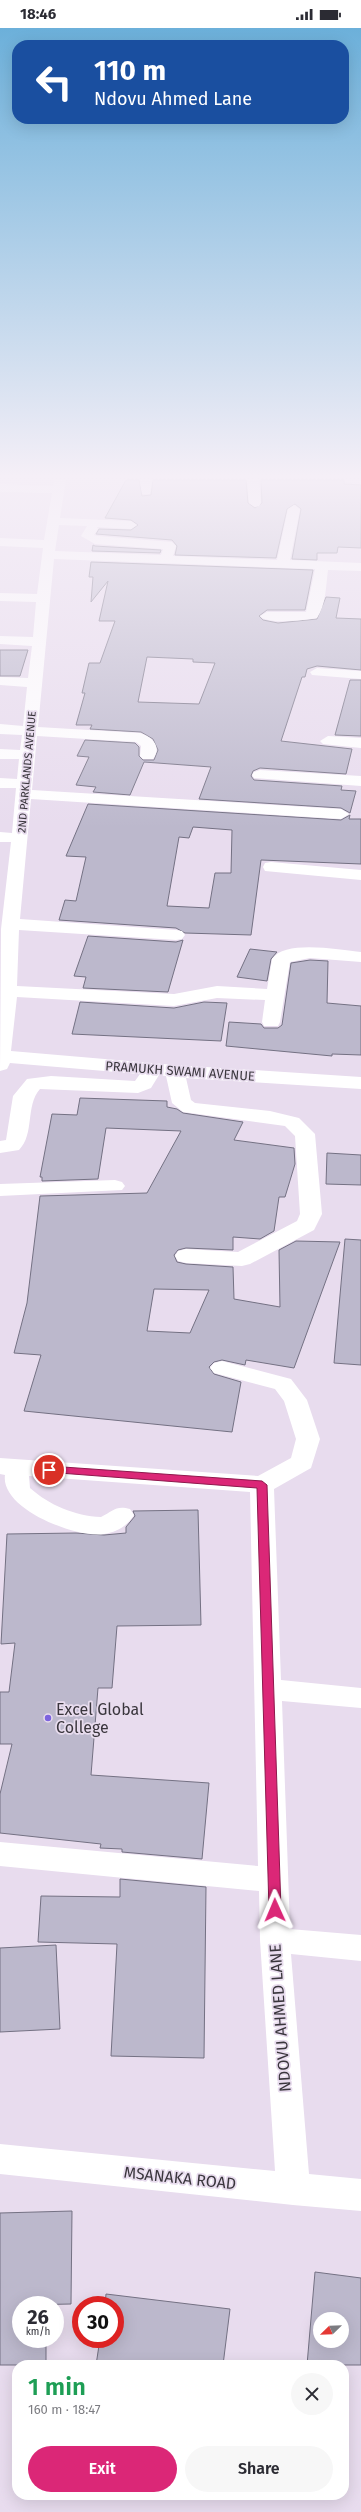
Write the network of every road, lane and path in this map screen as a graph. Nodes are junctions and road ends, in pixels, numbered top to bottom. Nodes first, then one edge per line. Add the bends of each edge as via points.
1 (318, 596) edge
2 (0, 597) edge
3 (43, 598) joint
4 (267, 616) dead end
5 (0, 640) edge
6 (39, 642) junction
7 (317, 672) dead end
8 (361, 675) edge
9 (0, 681) edge
10 (34, 687) junction
11 (0, 688) edge
12 (0, 729) edge
13 (32, 732) junction
14 (328, 740) dead end
15 (361, 743) edge
16 (0, 754) edge
17 (29, 755) junction
18 (148, 756) dead end
19 (260, 776) dead end
20 (361, 781) edge
21 (0, 783) edge
22 (25, 789) junction
23 (341, 814) dead end
24 (0, 837) edge
25 (21, 838) junction
26 (271, 867) dead end
27 (0, 868) edge
28 (17, 869) junction
29 (361, 875) edge
30 (7, 923) edge
31 (176, 935) dead end
32 (361, 957) edge
33 (8, 991) junction
34 (275, 995) junction
35 (271, 1022) dead end
36 (1, 1034) edge
37 (0, 1059) edge
38 (153, 1069) junction
39 (176, 1071) junction
40 (361, 1083) edge
41 (0, 1146) edge
42 (115, 1186) dead end
43 (0, 1190) edge
44 (186, 1256) dead end
45 (222, 1368) dead end
46 (9, 1467) edge
47 (262, 1485) junction
48 (121, 1515) dead end
49 (268, 1689) junction
50 (361, 1698) edge
51 (0, 1854) edge
52 (275, 1880) junction
53 (275, 1940) junction
54 (361, 1948) edge
55 (0, 2160) edge
56 (293, 2190) junction
57 (361, 2195) edge

1 - 4 street via 312,615
2 - 3 street
3 - 6 street, 2ND PARKLANDS AVENUE
5 - 6 street
6 - 10 street, 2ND PARKLANDS AVENUE
7 - 8 street
9 - 10 street
10 - 11 street
10 - 13 street, 2ND PARKLANDS AVENUE
12 - 13 street
13 - 17 street, 2ND PARKLANDS AVENUE
13 - 18 street via 140,738 149,744
14 - 15 street
16 - 17 street
17 - 22 street, 2ND PARKLANDS AVENUE
19 - 20 street
21 - 22 street
22 - 23 street
22 - 25 street, 2ND PARKLANDS AVENUE
24 - 25 street
25 - 28 street, 2ND PARKLANDS AVENUE
26 - 29 street
27 - 28 street
28 - 30 street, 2ND PARKLANDS AVENUE
30 - 31 street
30 - 33 street, 2ND PARKLANDS AVENUE
32 - 34 street via 289,955 282,959
33 - 34 street via 174,1000 217,992
33 - 36 street, 2ND PARKLANDS AVENUE
34 - 35 street
36 - 37 street, 2ND PARKLANDS AVENUE
37 - 38 street, PRAMUKH SWAMI AVENUE
38 - 39 street, PRAMUKH SWAMI AVENUE
38 - 41 street via 144,1084 138,1087 34,1083 23,1096 16,1142 12,1146
39 - 40 street, PRAMUKH SWAMI AVENUE
39 - 44 street via 182,1103 190,1108 270,1117 292,1122 305,1134 311,1214 306,1226 242,1258
42 - 43 street
45 - 47 street via 283,1384 295,1400 308,1439 302,1462
46 - 47 street
46 - 48 street via 18,1491 41,1508 62,1518 82,1525 102,1526 113,1522
47 - 49 street, NDOVU AHMED LANE
49 - 50 street
49 - 52 street, NDOVU AHMED LANE
51 - 52 street
52 - 53 street, NDOVU AHMED LANE
53 - 54 street
53 - 56 street, NDOVU AHMED LANE
55 - 56 street, MSANAKA ROAD
56 - 57 street, MSANAKA ROAD

